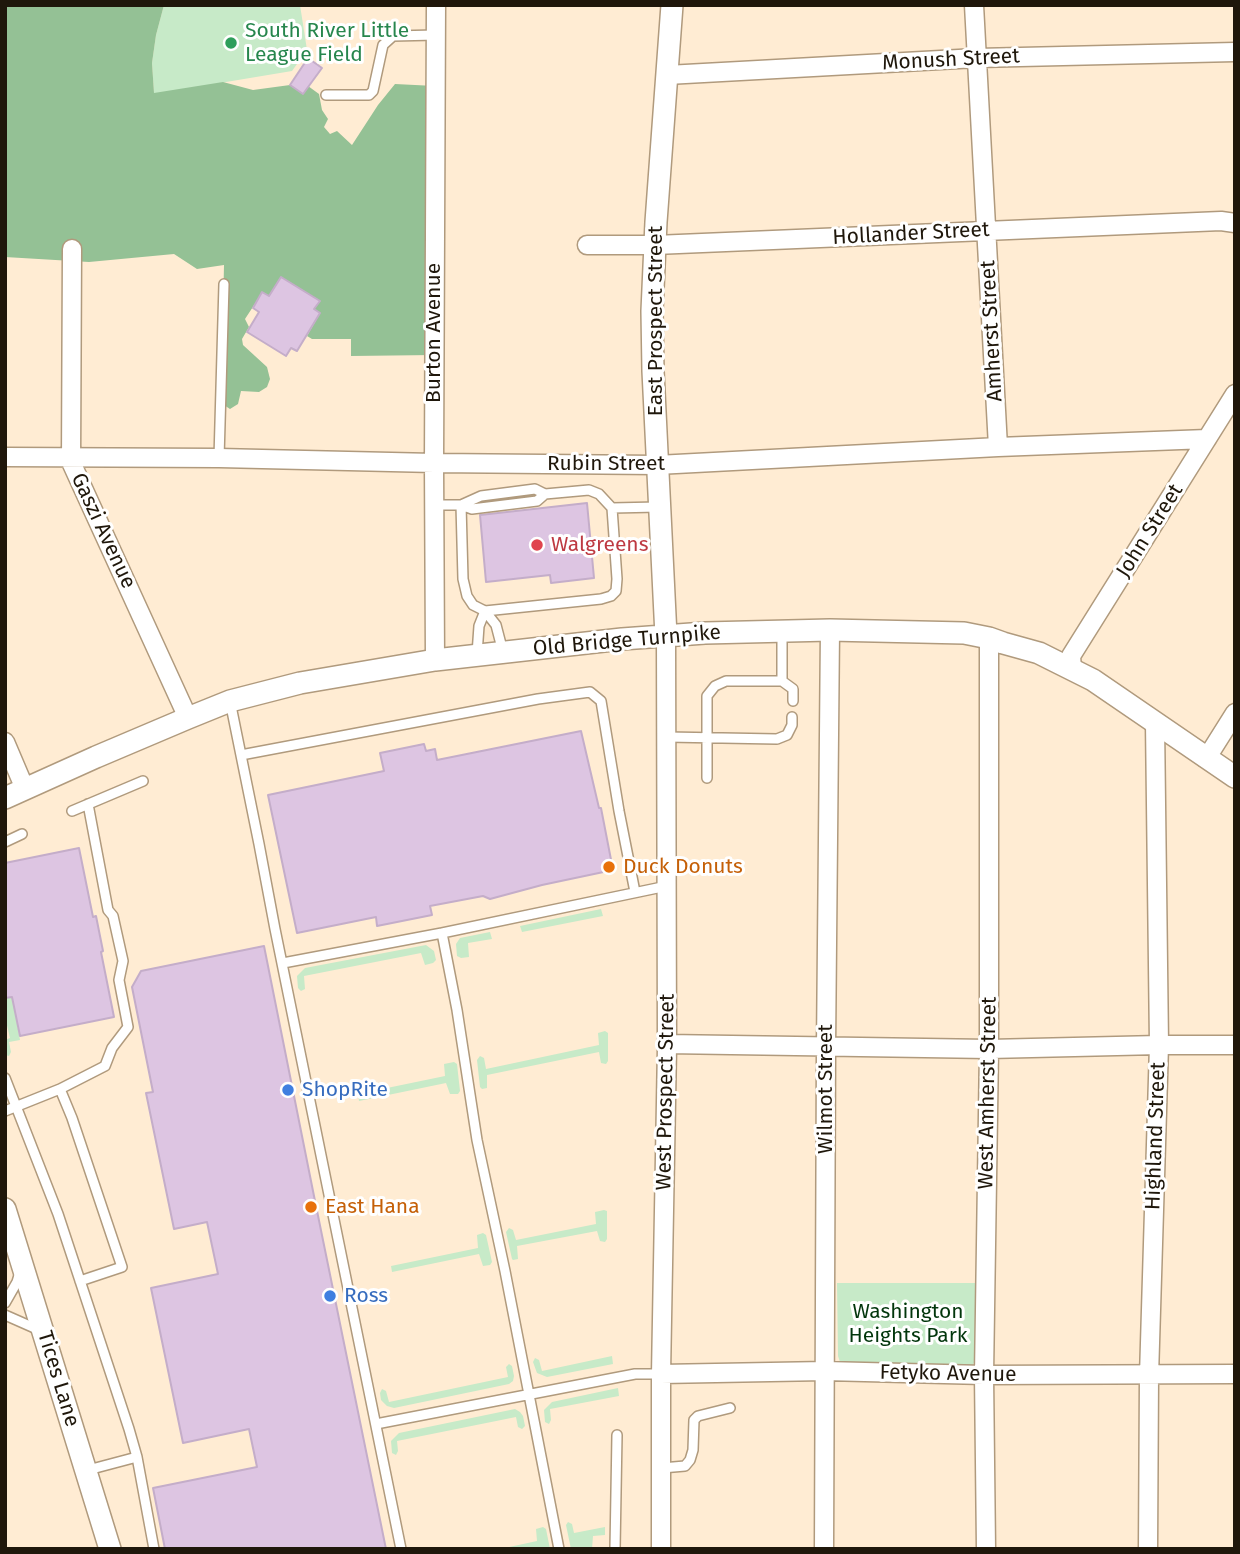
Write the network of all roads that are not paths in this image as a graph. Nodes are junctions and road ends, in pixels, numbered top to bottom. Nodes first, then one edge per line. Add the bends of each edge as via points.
1 (436, 5) edge
2 (672, 5) edge
3 (974, 5) edge
4 (436, 35) junction
5 (1235, 52) edge
6 (977, 58) junction
7 (667, 75) junction
8 (326, 95) dead end
9 (1235, 223) edge
10 (986, 230) junction
11 (587, 245) dead end
12 (655, 245) junction
13 (72, 249) dead end
14 (224, 284) dead end
15 (1235, 394) edge
16 (1207, 439) junction
17 (998, 447) junction
18 (5, 457) edge
19 (71, 457) junction
20 (219, 458) junction
21 (434, 463) junction
22 (657, 465) junction
23 (434, 505) junction
24 (461, 505) junction
25 (660, 507) junction
26 (612, 508) junction
27 (485, 611) junction
28 (830, 630) junction
29 (782, 631) junction
30 (666, 636) junction
31 (989, 638) junction
32 (503, 652) junction
33 (477, 655) junction
34 (435, 660) junction
35 (1072, 669) junction
36 (782, 681) junction
37 (230, 701) junction
38 (793, 701) dead end
39 (1235, 713) edge
40 (792, 717) dead end
41 (188, 718) junction
42 (1155, 723) junction
43 (667, 737) junction
44 (707, 737) junction
45 (5, 742) edge
46 (241, 755) junction
47 (1205, 758) junction
48 (1235, 777) edge
49 (707, 778) dead end
50 (143, 781) dead end
51 (25, 789) junction
52 (5, 798) edge
53 (88, 804) junction
54 (72, 811) dead end
55 (22, 834) dead end
56 (5, 842) edge
57 (667, 886) junction
58 (635, 892) junction
59 (442, 933) junction
60 (283, 963) junction
61 (667, 1044) junction
62 (1159, 1045) junction
63 (1235, 1045) edge
64 (826, 1047) junction
65 (989, 1049) junction
66 (5, 1078) edge
67 (60, 1089) junction
68 (16, 1106) junction
69 (5, 1111) edge
70 (5, 1209) edge
71 (23, 1264) junction
72 (80, 1281) junction
73 (5, 1303) edge
74 (5, 1315) edge
75 (44, 1332) junction
76 (825, 1371) junction
77 (661, 1374) junction
78 (1235, 1374) edge
79 (984, 1375) junction
80 (1149, 1376) junction
81 (529, 1393) junction
82 (730, 1408) dead end
83 (376, 1424) junction
84 (617, 1435) dead end
85 (136, 1457) junction
86 (662, 1468) junction
87 (86, 1471) junction
88 (110, 1549) edge
89 (154, 1549) edge
90 (401, 1549) edge
91 (559, 1549) edge
92 (615, 1549) edge
93 (661, 1549) edge
94 (824, 1549) edge
95 (986, 1549) edge
96 (1149, 1549) edge

1 - 4 street, Burton Avenue
2 - 7 street, East Prospect Street
3 - 6 street, Amherst Street
4 - 8 lane via 393,36 383,45 369,95
4 - 21 street, Burton Avenue
5 - 6 street, Monush Street
6 - 7 street, Monush Street
6 - 10 street, Amherst Street
7 - 12 street, East Prospect Street
9 - 10 street, Hollander Street
10 - 12 street, Hollander Street
10 - 17 street, Amherst Street
11 - 12 street, Hollander Street
12 - 22 street, East Prospect Street via 652,311
13 - 19 street, Gaszi Avenue
14 - 20 lane
15 - 16 street, John Street
16 - 17 street, Rubin Street
16 - 35 street, John Street via 1072,656
17 - 22 street, Rubin Street
18 - 19 street, Rubin Street
19 - 20 street, Rubin Street
19 - 41 street, Gaszi Avenue
20 - 21 street, Rubin Street
21 - 22 street, Rubin Street
21 - 23 street, Burton Avenue
22 - 25 street, East Prospect Street
23 - 24 lane
23 - 34 street, Burton Avenue
24 - 26 lane via 481,496 535,489 545,494 589,490
24 - 27 lane via 463,579 473,605
25 - 26 lane
25 - 30 street, East Prospect Street
26 - 27 lane via 617,579 611,596
27 - 32 lane via 496,625
27 - 33 lane
28 - 29 street, Old Bridge Turnpike
28 - 31 street, Old Bridge Turnpike via 964,633
28 - 64 street, Wilmot Street
29 - 30 street, Old Bridge Turnpike
29 - 36 lane
30 - 32 street, Old Bridge Turnpike
30 - 43 street, West Prospect Street
31 - 35 street, Old Bridge Turnpike
31 - 65 street, West Amherst Street
32 - 33 street, Old Bridge Turnpike
33 - 34 street, Old Bridge Turnpike
34 - 37 street, Old Bridge Turnpike via 300,683
35 - 42 street, Old Bridge Turnpike
36 - 38 lane via 793,689
36 - 44 lane via 726,681 715,686 707,696
37 - 41 street, Old Bridge Turnpike
37 - 46 lane
39 - 47 street
40 - 44 lane via 787,735 777,738
41 - 51 street, Old Bridge Turnpike
42 - 47 street, Old Bridge Turnpike
42 - 62 street, Highland Street
43 - 44 lane
43 - 57 street, West Prospect Street
44 - 49 lane
45 - 51 street
46 - 58 lane via 590,692 601,701
46 - 60 lane
47 - 48 street, Old Bridge Turnpike
50 - 53 lane
51 - 52 street, Old Bridge Turnpike
53 - 54 lane
53 - 67 lane via 108,910 123,961 119,981 128,1027 104,1066
55 - 56 lane
57 - 58 lane
57 - 61 street, West Prospect Street
58 - 59 lane
59 - 60 lane
59 - 81 lane
60 - 83 lane
61 - 64 street
61 - 77 street, West Prospect Street
62 - 63 street
62 - 65 street
62 - 80 street, Highland Street
64 - 65 street
64 - 76 street, Wilmot Street
65 - 79 street, West Amherst Street
66 - 68 lane
67 - 68 lane
67 - 72 lane via 122,1267
68 - 69 lane
68 - 72 lane
70 - 71 street, Tices Lane
71 - 73 lane
71 - 75 street, Tices Lane
72 - 85 lane
74 - 75 lane
75 - 87 street, Tices Lane
76 - 77 street, Fetyko Avenue
76 - 79 street, Fetyko Avenue
76 - 94 street, Wilmot Street
77 - 81 lane via 635,1374
77 - 86 street, West Prospect Street
78 - 80 street, Fetyko Avenue
79 - 80 street, Fetyko Avenue
79 - 95 street, West Amherst Street
80 - 96 street, Highland Street
81 - 83 lane
81 - 91 lane
82 - 86 lane via 698,1416 690,1460 685,1466
83 - 90 lane
84 - 92 lane
85 - 87 lane
85 - 89 lane
86 - 93 street, West Prospect Street
87 - 88 street, Tices Lane

